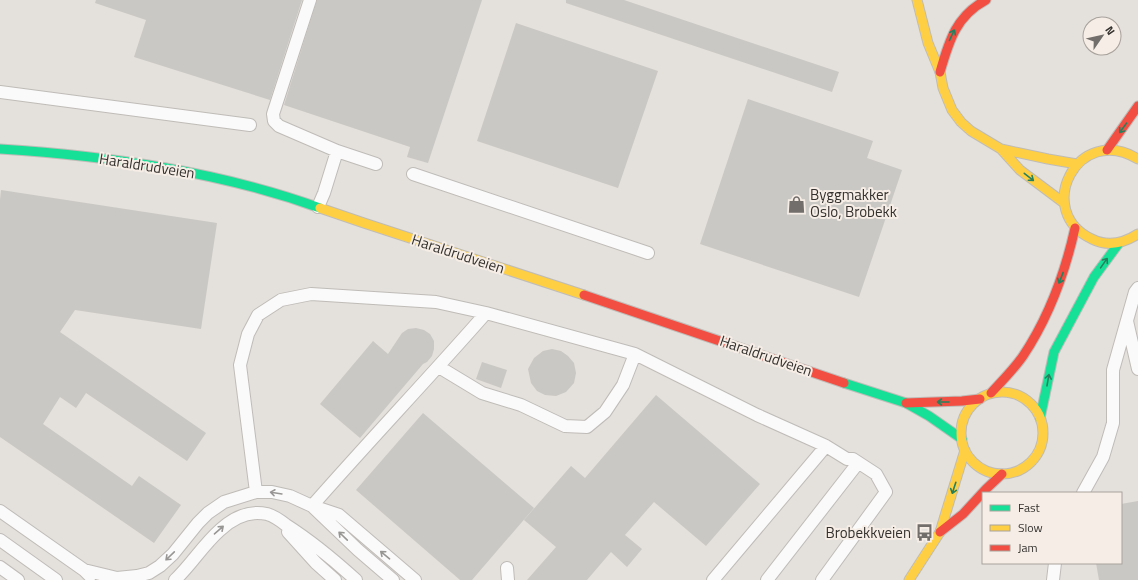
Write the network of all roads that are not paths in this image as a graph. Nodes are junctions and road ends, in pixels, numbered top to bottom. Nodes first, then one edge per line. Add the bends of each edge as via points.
1 (310, 0) edge
2 (917, 0) edge
3 (986, 0) edge
4 (940, 72) junction
5 (0, 92) edge
6 (1138, 106) edge
7 (250, 125) dead end
8 (0, 149) edge
9 (1001, 149) junction
10 (1107, 150) junction
11 (337, 151) junction
12 (1138, 159) edge
13 (376, 164) dead end
14 (1077, 164) junction
15 (413, 174) dead end
16 (1064, 203) junction
17 (318, 207) junction
18 (1075, 228) junction
19 (1138, 234) edge
20 (1118, 243) junction
21 (648, 253) dead end
22 (1138, 288) edge
23 (486, 313) junction
24 (1127, 319) junction
25 (635, 354) junction
26 (439, 367) junction
27 (1138, 368) edge
28 (991, 394) junction
29 (980, 399) junction
30 (906, 402) junction
31 (1040, 418) junction
32 (962, 439) junction
33 (826, 446) junction
34 (965, 450) junction
35 (858, 463) junction
36 (1002, 474) junction
37 (256, 492) junction
38 (983, 492) edge
39 (1084, 492) edge
40 (982, 493) edge
41 (312, 506) junction
42 (0, 511) edge
43 (275, 518) junction
44 (940, 532) junction
45 (0, 540) edge
46 (1055, 564) edge
47 (507, 568) dead end
48 (1, 570) edge
49 (84, 570) junction
50 (18, 580) edge
51 (56, 580) edge
52 (93, 580) edge
53 (175, 580) edge
54 (335, 580) edge
55 (356, 580) edge
56 (393, 580) edge
57 (415, 580) edge
58 (508, 580) edge
59 (713, 580) edge
60 (767, 580) edge
61 (822, 580) edge
62 (909, 580) edge
63 (1053, 580) edge

1 - 11 lane via 273,114 274,121 279,126
2 - 4 main road via 928,43
4 -> 3 main road via 959,22 980,2
4 - 9 main road via 947,100 961,122
5 - 7 lane
6 -> 10 main road
8 - 17 main road, Haraldrudveien via 104,158 181,170
9 - 14 main road
9 -> 16 main road via 1020,170
10 - 12 main road via 1122,152
10 - 14 main road via 1091,154
11 - 13 lane
11 - 17 lane
14 - 16 main road via 1066,182
15 - 21 lane
16 - 18 main road
17 - 30 main road, Haraldrudveien
18 - 20 main road via 1090,239 1109,244
18 -> 28 main road via 1062,277 1045,316 1022,356
19 - 20 main road
31 -> 20 main road via 1054,352 1094,277
22 - 24 lane
23 - 25 lane
23 - 26 lane
23 - 37 lane via 436,302 311,294 281,300 258,315 248,334 240,365
24 - 27 lane
24 - 39 lane via 1113,370 1113,423 1103,457
25 - 26 lane via 623,385 605,412 586,427 565,426 521,405 482,393
25 - 33 lane via 757,415
26 - 41 lane
28 - 29 main road
28 - 31 main road via 1001,392 1020,396 1036,409
29 -> 30 main road, Haraldrudveien via 962,402
29 - 32 main road via 971,406 965,416
30 - 32 main road, Haraldrudveien
31 - 36 main road via 1043,438 1036,456 1021,470
32 - 34 main road
33 - 35 lane
33 - 59 lane
34 - 36 main road via 971,460 980,467
34 -> 44 main road
35 - 60 lane
35 - 61 lane via 876,474 886,492
36 - 38 main road
41 -> 37 lane via 290,496
37 -> 49 lane via 224,502 208,513 173,554 149,573 116,578
40 - 44 main road via 963,514
56 -> 41 lane
57 -> 41 lane via 339,515
42 - 49 lane
53 -> 43 lane via 211,538 235,518 258,514 268,514
43 - 54 lane
43 - 55 lane via 324,552
44 - 62 main road
45 - 51 lane
46 - 63 lane
47 - 58 lane
48 - 50 lane
49 - 52 lane

